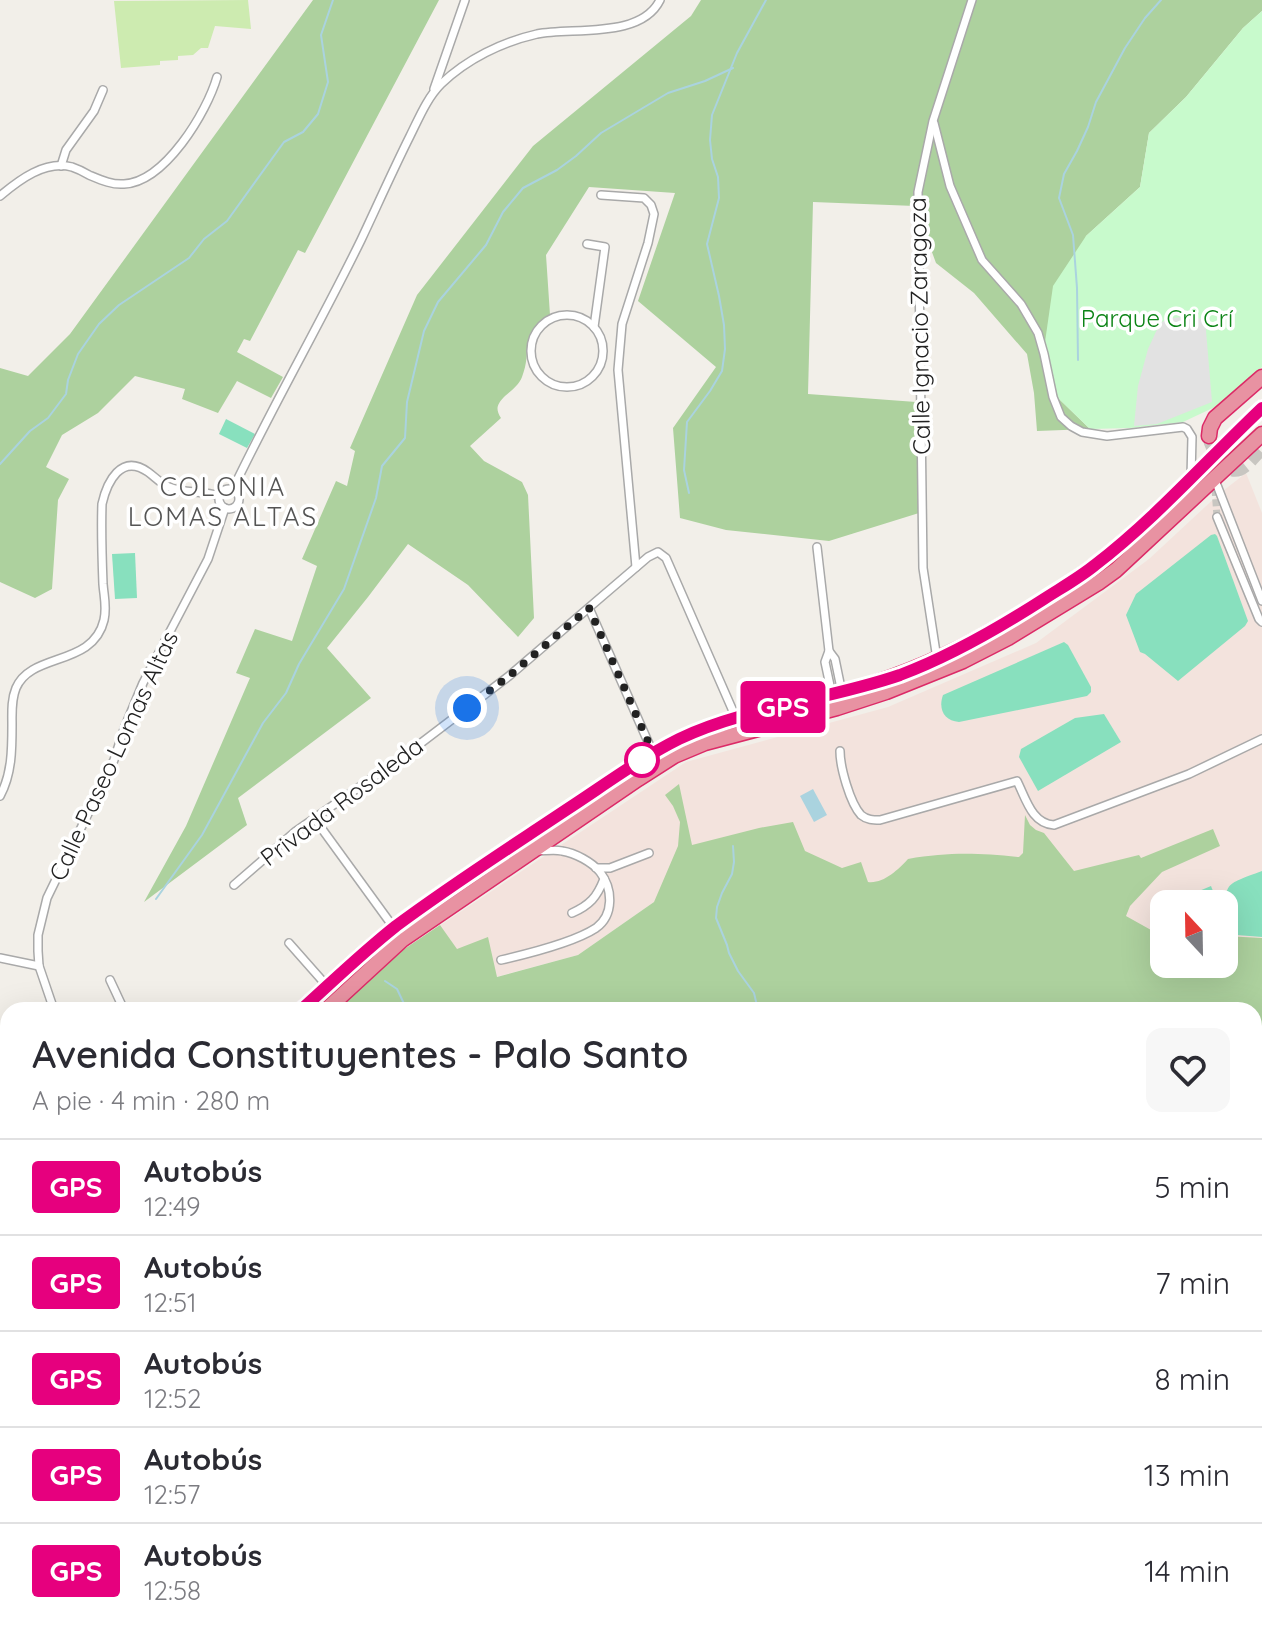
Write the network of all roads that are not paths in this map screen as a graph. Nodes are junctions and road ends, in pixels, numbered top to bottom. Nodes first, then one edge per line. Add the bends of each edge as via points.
1 (465, 0) edge
2 (660, 0) edge
3 (972, 0) edge
4 (217, 77) dead end
5 (103, 90) dead end
6 (432, 95) junction
7 (933, 121) junction
8 (61, 166) junction
9 (601, 195) dead end
10 (0, 196) edge
11 (587, 244) dead end
12 (594, 327) junction
13 (599, 369) junction
14 (618, 370) junction
15 (1262, 377) edge
16 (1262, 408) edge
17 (1262, 434) edge
18 (1209, 436) tunnel mouth
19 (1191, 478) junction
20 (1214, 478) junction
21 (233, 489) junction
22 (219, 496) junction
23 (225, 508) junction
24 (1217, 517) tunnel mouth
25 (817, 547) dead end
26 (636, 567) junction
27 (1262, 601) edge
28 (589, 608) junction
29 (1262, 622) edge
30 (937, 659) junction
31 (837, 694) junction
32 (736, 718) junction
33 (1262, 739) edge
34 (840, 751) dead end
35 (653, 753) junction
36 (0, 796) edge
37 (314, 818) junction
38 (564, 829) junction
39 (531, 852) junction
40 (570, 853) junction
41 (649, 853) dead end
42 (596, 868) junction
43 (604, 879) junction
44 (234, 885) dead end
45 (572, 913) dead end
46 (394, 928) junction
47 (289, 943) dead end
48 (0, 958) edge
49 (501, 960) dead end
50 (39, 966) junction
51 (110, 980) dead end
52 (327, 986) junction
53 (51, 1002) edge
54 (120, 1002) edge
55 (310, 1002) edge
56 (335, 1002) edge

1 - 6 street
2 - 6 street via 636,22 535,35 492,50 473,58
3 - 7 street, Calle Ignacio Zaragoza
4 - 8 street via 194,126 157,172 123,185
5 - 8 street
6 - 21 street
7 - 19 street via 950,186 982,260 1021,304 1038,333 1061,417 1082,432 1107,436 1183,427 1192,437
7 - 30 street, Calle Ignacio Zaragoza via 918,192 923,568
8 - 10 street via 29,174
9 - 14 street via 644,198 654,214 622,324
11 - 12 street via 605,247
12 - 13 street via 603,347
12 - 13 street via 574,316 552,318 535,334 530,356 540,376 560,387 582,385
13 - 14 street
14 - 26 street
15 - 18 highway via 1215,418
16 - 19 highway
17 - 20 highway
19 - 30 highway via 1095,565 1024,612
20 - 27 street
20 - 38 highway via 1116,570 1008,638 886,692 687,749
21 - 22 street via 224,489
21 - 23 street via 239,503
22 - 23 street
22 - 36 street via 166,487 135,466 114,475 102,504 104,623 87,647 41,666 15,689 8,781
23 - 50 street, Calle Paseo Lomas Altas via 204,569 143,683 114,760 47,898 38,935
24 - 29 street
25 - 31 street
26 - 28 street, Privada Rosaleda
26 - 32 street via 658,552 666,558
28 - 35 street
28 - 37 street, Privada Rosaleda via 509,676
30 - 31 highway
31 - 32 highway
32 - 35 highway
33 - 34 street via 1189,774 1054,825 1036,820 1017,781 868,819 851,796
35 - 46 highway
37 - 44 street, Privada Rosaleda
37 - 46 street
38 - 39 highway
38 - 40 street
39 - 40 street
39 - 56 highway via 402,940
40 - 42 street
41 - 42 street
42 - 43 street
43 - 45 street via 594,900
43 - 49 street via 610,907 595,928
46 - 52 highway
47 - 52 street
48 - 50 street
50 - 53 street, Calle Paseo Lomas Altas
51 - 54 street
52 - 55 highway

